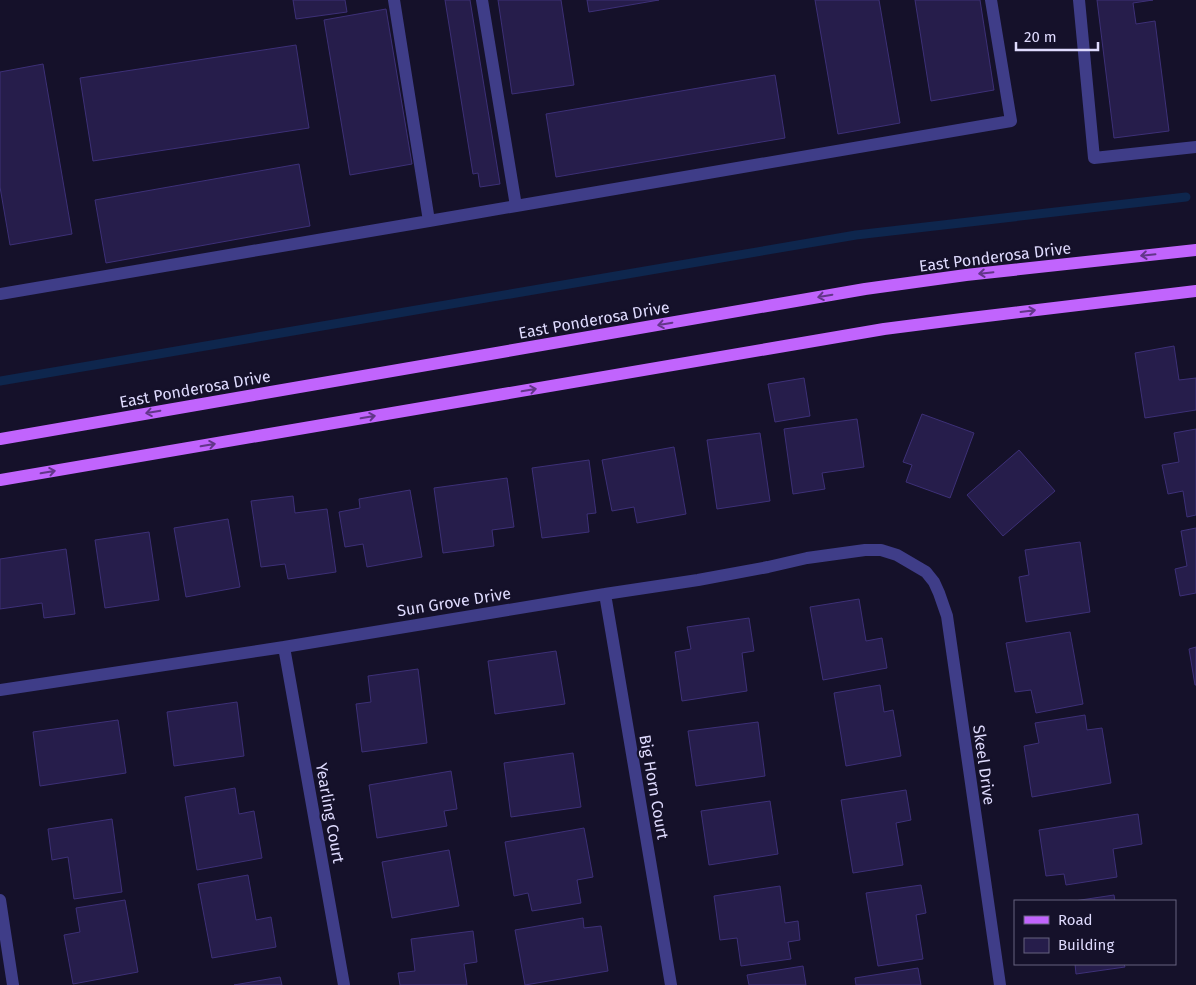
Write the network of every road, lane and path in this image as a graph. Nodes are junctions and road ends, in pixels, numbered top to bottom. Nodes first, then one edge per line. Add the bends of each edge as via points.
1 (394, 0) edge
2 (482, 0) edge
3 (991, 0) edge
4 (1079, 0) edge
5 (1196, 147) edge
6 (516, 206) junction
7 (429, 221) junction
8 (1196, 250) edge
9 (1196, 291) edge
10 (0, 294) edge
11 (0, 439) edge
12 (0, 480) edge
13 (911, 563) joint
14 (605, 594) junction
15 (284, 647) junction
16 (0, 690) edge
17 (0, 900) edge
18 (13, 985) edge
19 (344, 985) edge
20 (671, 985) edge
21 (1000, 985) edge

1 - 7 street
2 - 6 street
3 - 6 street via 1011,121
4 - 5 street via 1094,158
6 - 7 street
7 - 10 street
8 -> 11 main road, East Ponderosa Drive via 865,289
12 -> 9 main road via 884,329
13 - 14 street, Sun Grove Drive via 882,550 865,550
13 - 21 street, Skeel Drive via 926,572 934,582 947,616
14 - 15 street, Sun Grove Drive
14 - 20 street, Big Horn Court
15 - 16 street, Sun Grove Drive
15 - 19 street, Yearling Court
17 - 18 street

